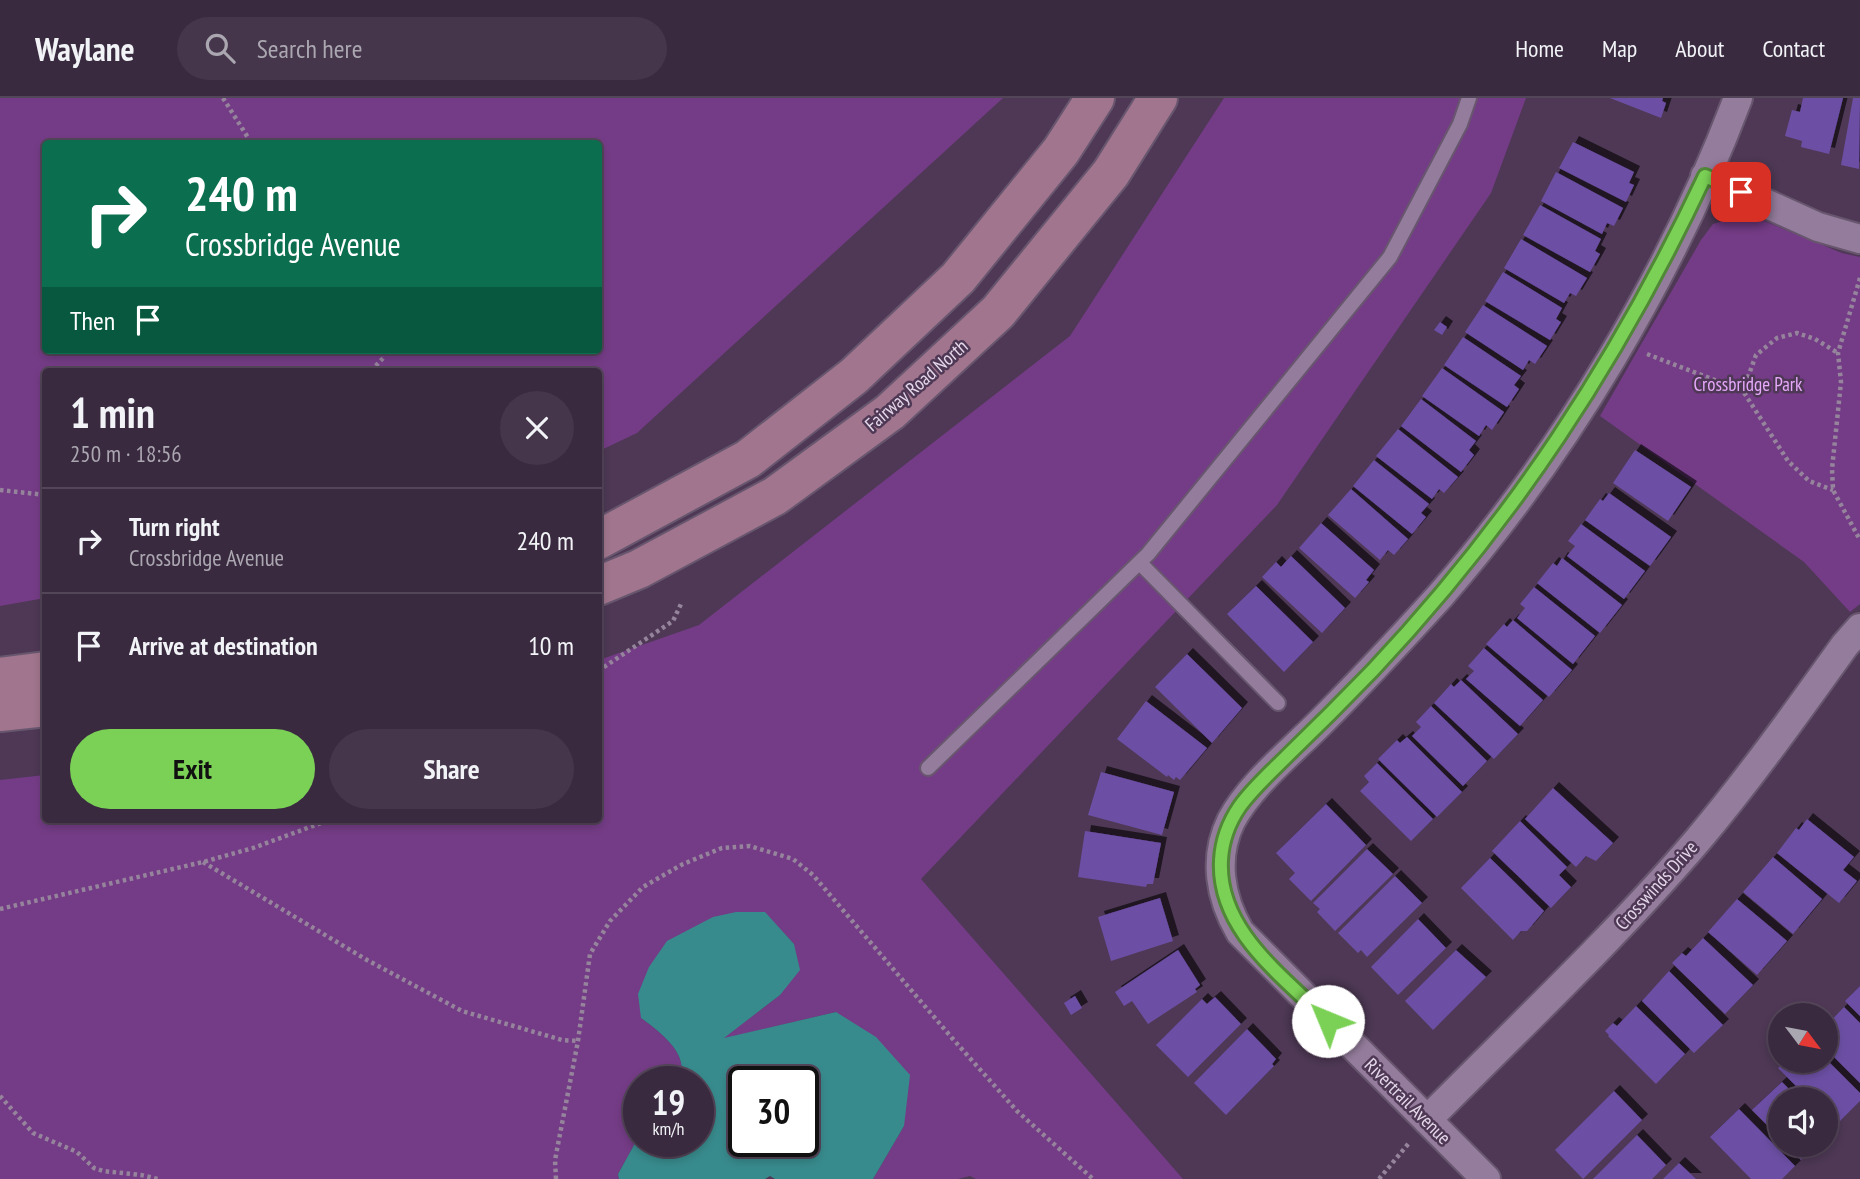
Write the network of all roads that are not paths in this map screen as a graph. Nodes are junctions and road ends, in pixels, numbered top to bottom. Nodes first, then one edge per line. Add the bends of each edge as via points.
1 (1095, 98) edge
2 (1158, 98) edge
3 (1469, 98) edge
4 (1738, 98) edge
5 (1705, 176) junction
6 (1860, 239) edge
7 (602, 538) edge
8 (1140, 563) junction
9 (602, 584) edge
10 (1860, 628) edge
11 (42, 672) edge
12 (0, 677) edge
13 (1278, 703) dead end
14 (42, 707) edge
15 (0, 712) edge
16 (928, 768) dead end
17 (1427, 1120) junction
18 (1486, 1179) edge

1 - 7 main road via 1061,151 958,278 854,376 748,459
2 - 9 main road, Fairway Road North via 1111,173 998,312 890,412 775,496
3 - 8 lane via 1460,124 1390,257
4 - 5 street, Rivertrail Avenue
5 - 6 street via 1818,227
5 - 17 street, Rivertrail Avenue via 1675,240 1570,423 1480,547 1396,645 1252,791 1224,840 1224,897 1240,932
8 - 13 lane
8 - 16 lane
10 - 17 street, Crosswinds Drive via 1690,849 1602,945
11 - 12 main road
14 - 15 main road
17 - 18 street, Rivertrail Avenue

